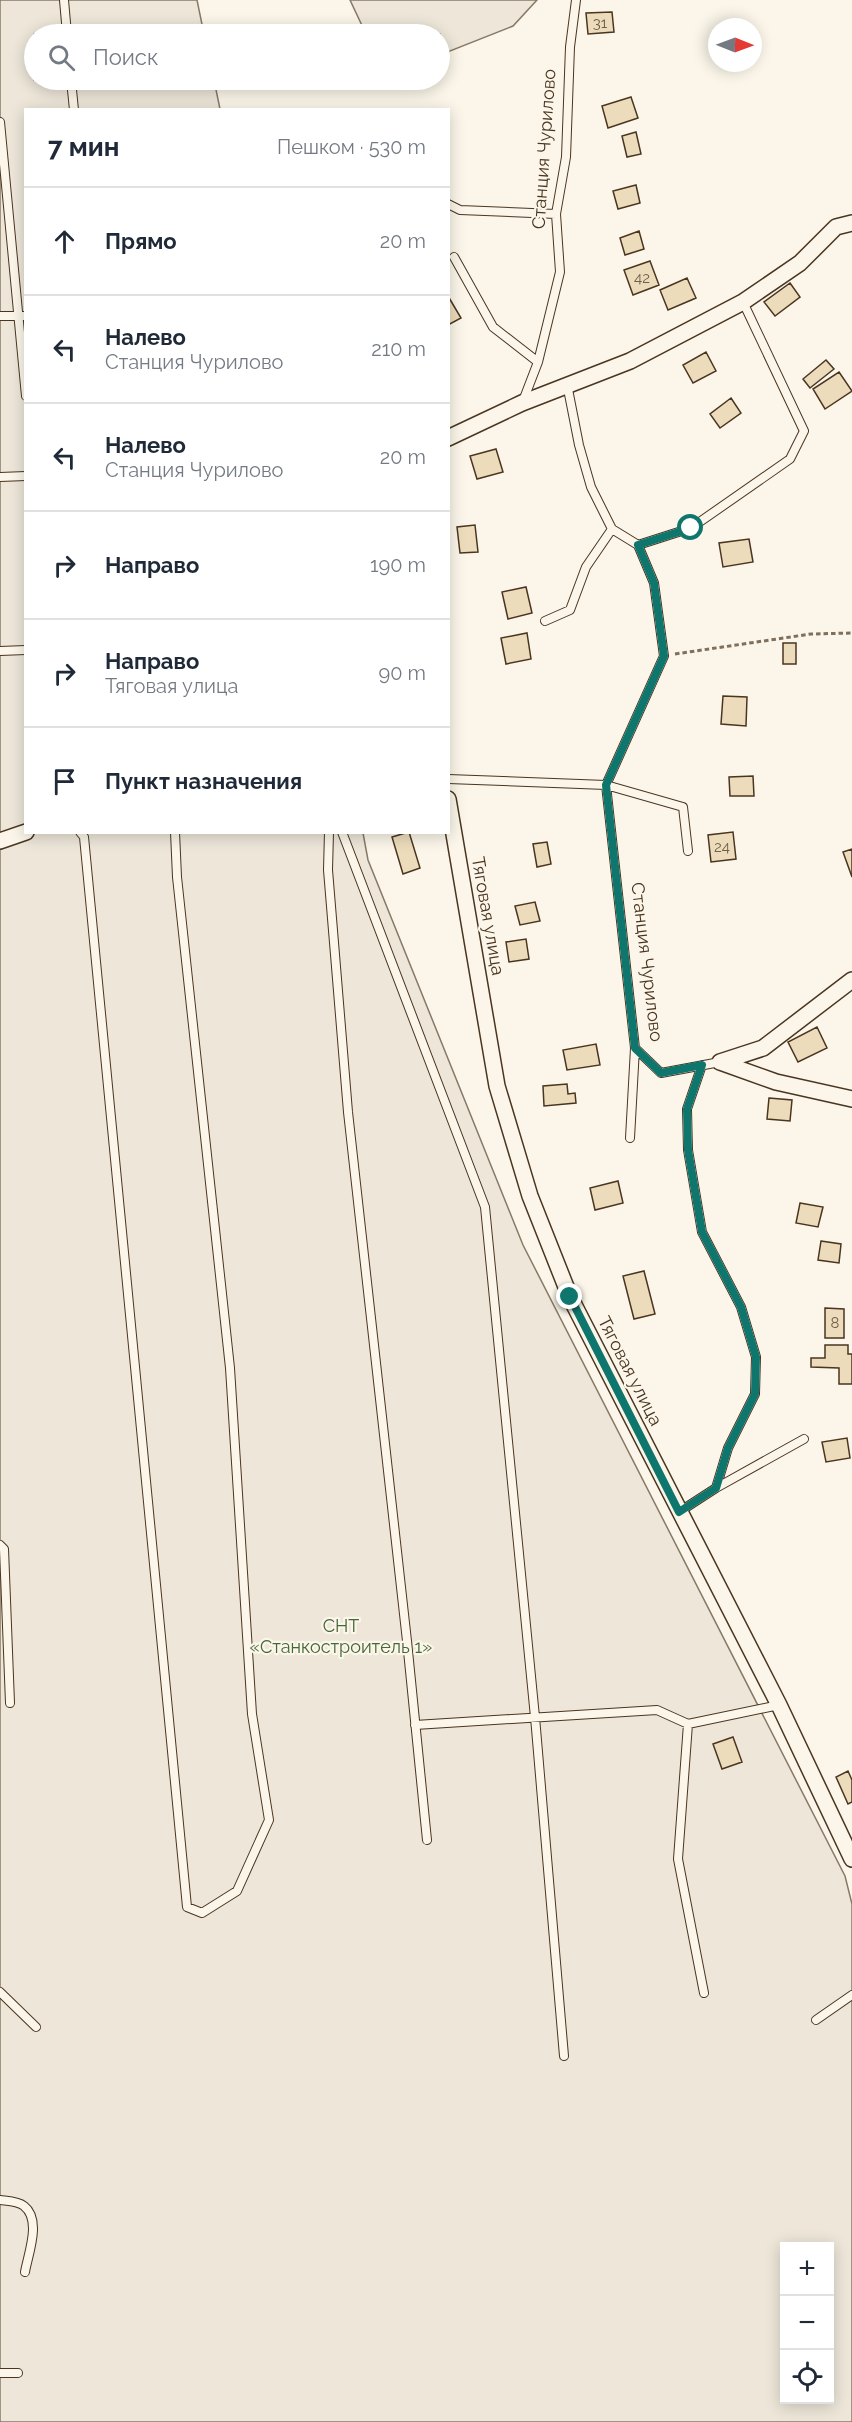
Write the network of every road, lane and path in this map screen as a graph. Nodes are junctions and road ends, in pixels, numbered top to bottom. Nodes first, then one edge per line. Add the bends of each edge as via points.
1 (64, 0) edge
2 (576, 0) edge
3 (66, 24) edge
4 (72, 90) edge
5 (74, 108) edge
6 (0, 124) edge
7 (450, 205) edge
8 (555, 214) junction
9 (852, 223) edge
10 (454, 257) dead end
11 (743, 302) junction
12 (0, 316) edge
13 (21, 316) edge
14 (538, 362) junction
15 (24, 364) edge
16 (567, 384) junction
17 (522, 403) junction
18 (450, 437) edge
19 (24, 476) edge
20 (0, 477) edge
21 (612, 528) junction
22 (638, 545) junction
23 (546, 621) dead end
24 (852, 633) edge
25 (24, 650) edge
26 (0, 651) edge
27 (664, 656) junction
28 (450, 779) edge
29 (606, 785) junction
30 (450, 812) edge
31 (24, 833) edge
32 (82, 834) edge
33 (175, 834) edge
34 (329, 834) edge
35 (343, 834) edge
36 (0, 841) edge
37 (688, 850) dead end
38 (852, 980) edge
39 (635, 1048) junction
40 (720, 1062) junction
41 (702, 1065) junction
42 (852, 1099) edge
43 (630, 1138) dead end
44 (804, 1439) dead end
45 (716, 1488) junction
46 (679, 1512) junction
47 (0, 1545) edge
48 (10, 1703) dead end
49 (779, 1705) junction
50 (534, 1717) junction
51 (688, 1724) junction
52 (415, 1725) junction
53 (427, 1840) dead end
54 (852, 1858) edge
55 (0, 1992) edge
56 (704, 1993) dead end
57 (852, 1995) edge
58 (816, 2020) dead end
59 (36, 2027) dead end
60 (564, 2056) dead end
61 (0, 2200) edge
62 (25, 2272) dead end
63 (0, 2373) edge
64 (18, 2373) dead end

1 - 3 lane
2 - 8 lane, Станция Чурилово via 570,47 566,157
4 - 5 lane
6 - 13 lane
7 - 8 lane via 460,210
8 - 14 lane, Станция Чурилово via 560,272
9 - 11 street via 837,227 800,263
10 - 14 lane via 493,327
11 - 16 street via 630,361
11 - 22 lane via 804,431 790,459 691,528
12 - 13 lane
13 - 15 lane
14 - 17 lane, Станция Чурилово
16 - 17 street
16 - 21 lane via 591,487
17 - 18 street
19 - 20 lane
21 - 22 lane
21 - 23 lane via 585,567 570,610
22 - 27 lane via 654,583
24 - 27 path via 811,634
25 - 26 lane
27 - 29 lane
28 - 29 lane
29 - 37 lane via 683,807
29 - 39 lane, Станция Чурилово
30 - 46 street, Тяговая улица via 496,1086 530,1196 570,1297
31 - 36 street
32 - 33 lane via 187,1907 202,1913 237,1891 269,1820 252,1714 230,1368
34 - 52 lane via 328,870 348,1112
35 - 50 lane via 485,1207
38 - 40 street, Станция Чурилово via 763,1048
39 - 41 lane, Станция Чурилово via 661,1073
39 - 43 lane
40 - 41 lane, Станция Чурилово
40 - 42 street, Станция Чурилово via 776,1082
41 - 45 lane via 687,1109 688,1150 702,1232 741,1307 756,1357 755,1394 728,1448
44 - 45 lane
45 - 46 lane
46 - 49 street, Тяговая улица
47 - 48 lane via 4,1549
49 - 51 lane
49 - 54 street, Тяговая улица
50 - 51 lane via 657,1710
50 - 52 lane
50 - 60 lane
51 - 56 lane via 678,1859
52 - 53 lane
55 - 59 lane
57 - 58 lane
61 - 62 lane via 24,2206 30,2214 33,2230
63 - 64 lane

